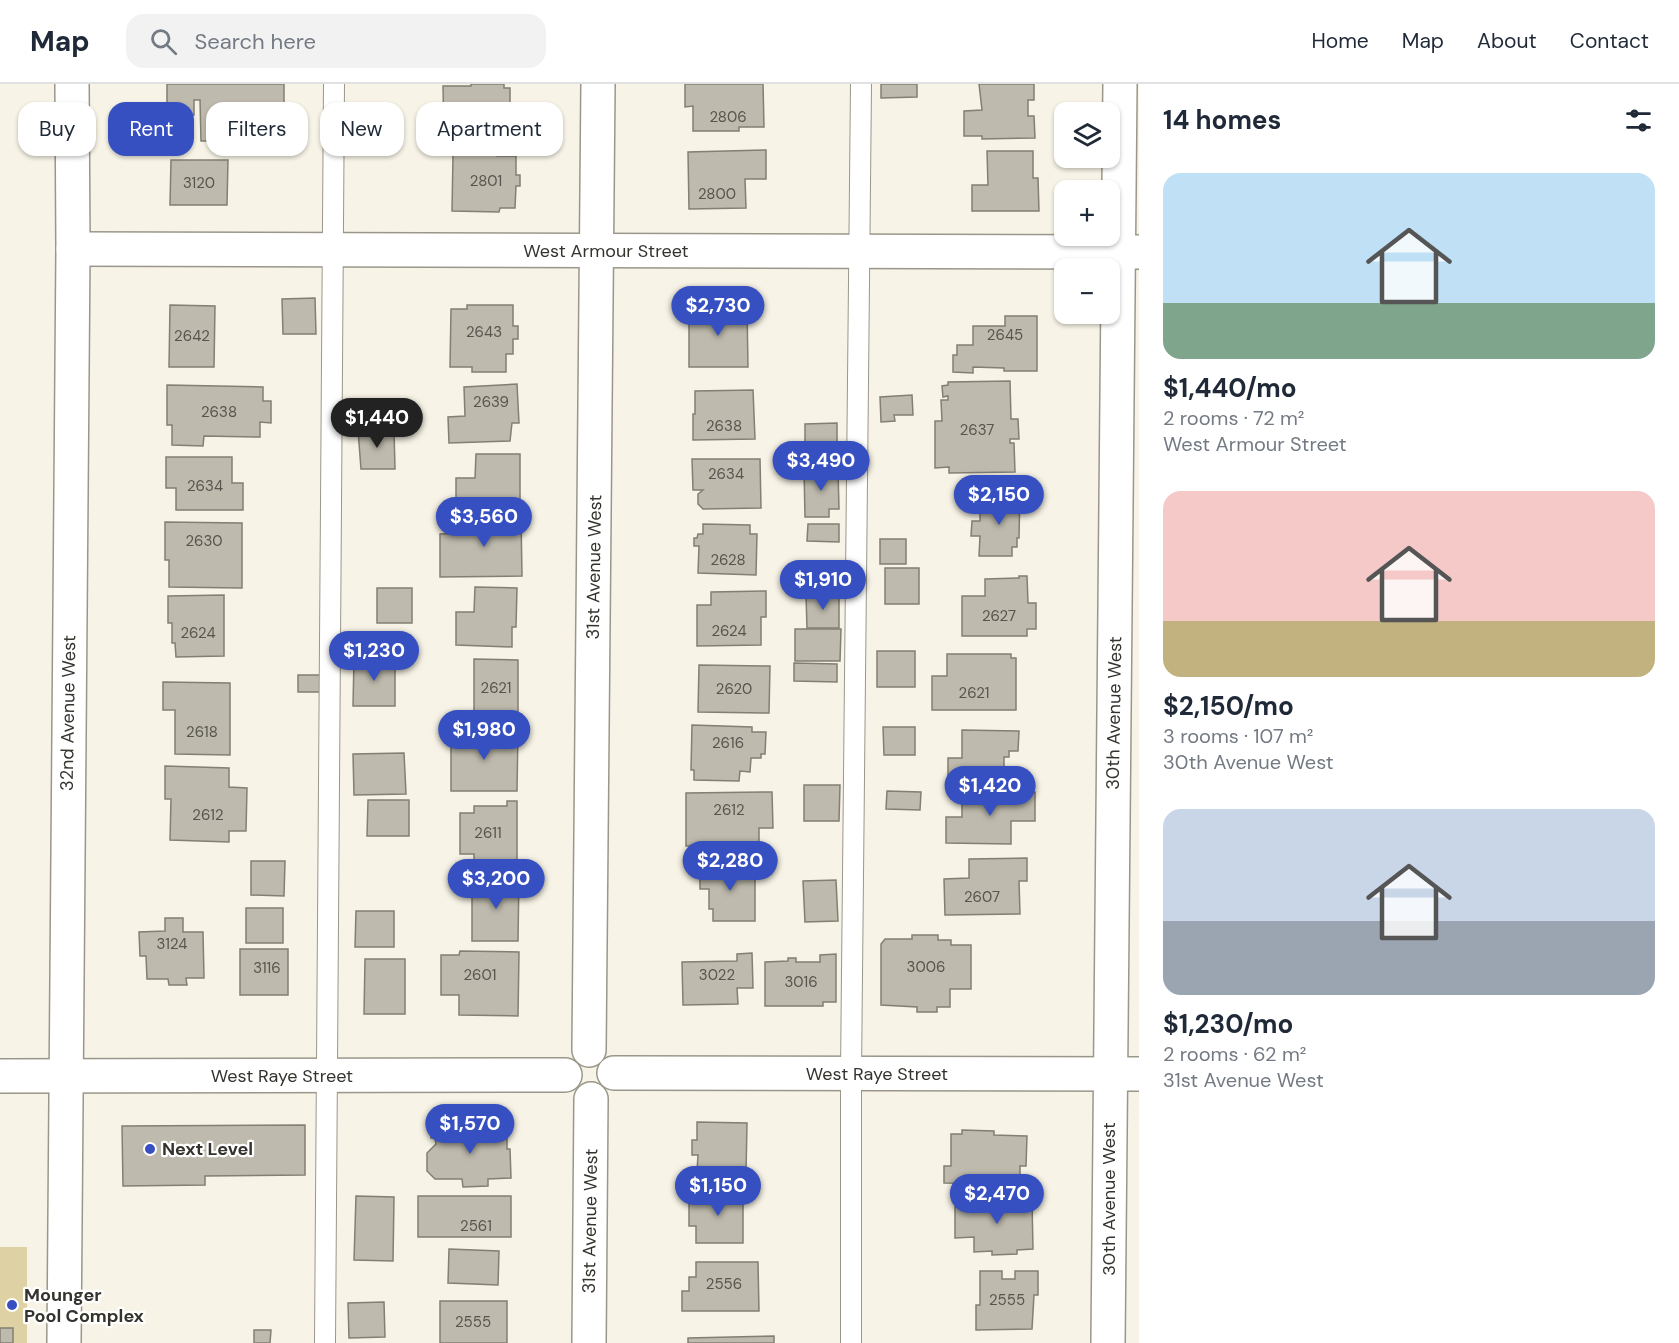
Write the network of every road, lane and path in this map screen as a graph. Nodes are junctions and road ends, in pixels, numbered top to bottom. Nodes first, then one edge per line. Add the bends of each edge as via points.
1 (72, 84) edge
2 (334, 84) edge
3 (598, 84) edge
4 (861, 84) edge
5 (1120, 84) edge
6 (73, 249) junction
7 (333, 250) junction
8 (597, 250) junction
9 (860, 251) junction
10 (1129, 252) edge
11 (589, 1050) junction
12 (614, 1073) junction
13 (852, 1074) junction
14 (1124, 1074) edge
15 (564, 1075) junction
16 (0, 1076) edge
17 (65, 1076) junction
18 (326, 1077) junction
19 (591, 1099) junction
20 (64, 1343) edge
21 (325, 1343) edge
22 (589, 1343) edge
23 (851, 1343) edge
24 (1108, 1343) edge

1 - 6 street, 32nd Avenue West
2 - 7 lane
3 - 8 street, 31st Avenue West
4 - 9 lane
5 - 10 street, 30th Avenue West
6 - 7 street, West Armour Street
6 - 17 street, 32nd Avenue West
7 - 8 street, West Armour Street
7 - 18 lane
8 - 9 street, West Armour Street
8 - 11 street, 31st Avenue West
9 - 10 street, West Armour Street
9 - 13 lane
10 - 14 street, 30th Avenue West
11 - 12 street via 609,1059
11 - 15 street via 571,1057
12 - 13 street, West Raye Street
12 - 19 street via 608,1091
13 - 14 street, West Raye Street
13 - 23 lane
14 - 24 street, 30th Avenue West
15 - 18 street, West Raye Street
15 - 19 street via 572,1093
16 - 17 street, West Raye Street
17 - 18 street, West Raye Street
17 - 20 street, 32nd Avenue West
18 - 21 lane
19 - 22 street, 31st Avenue West

